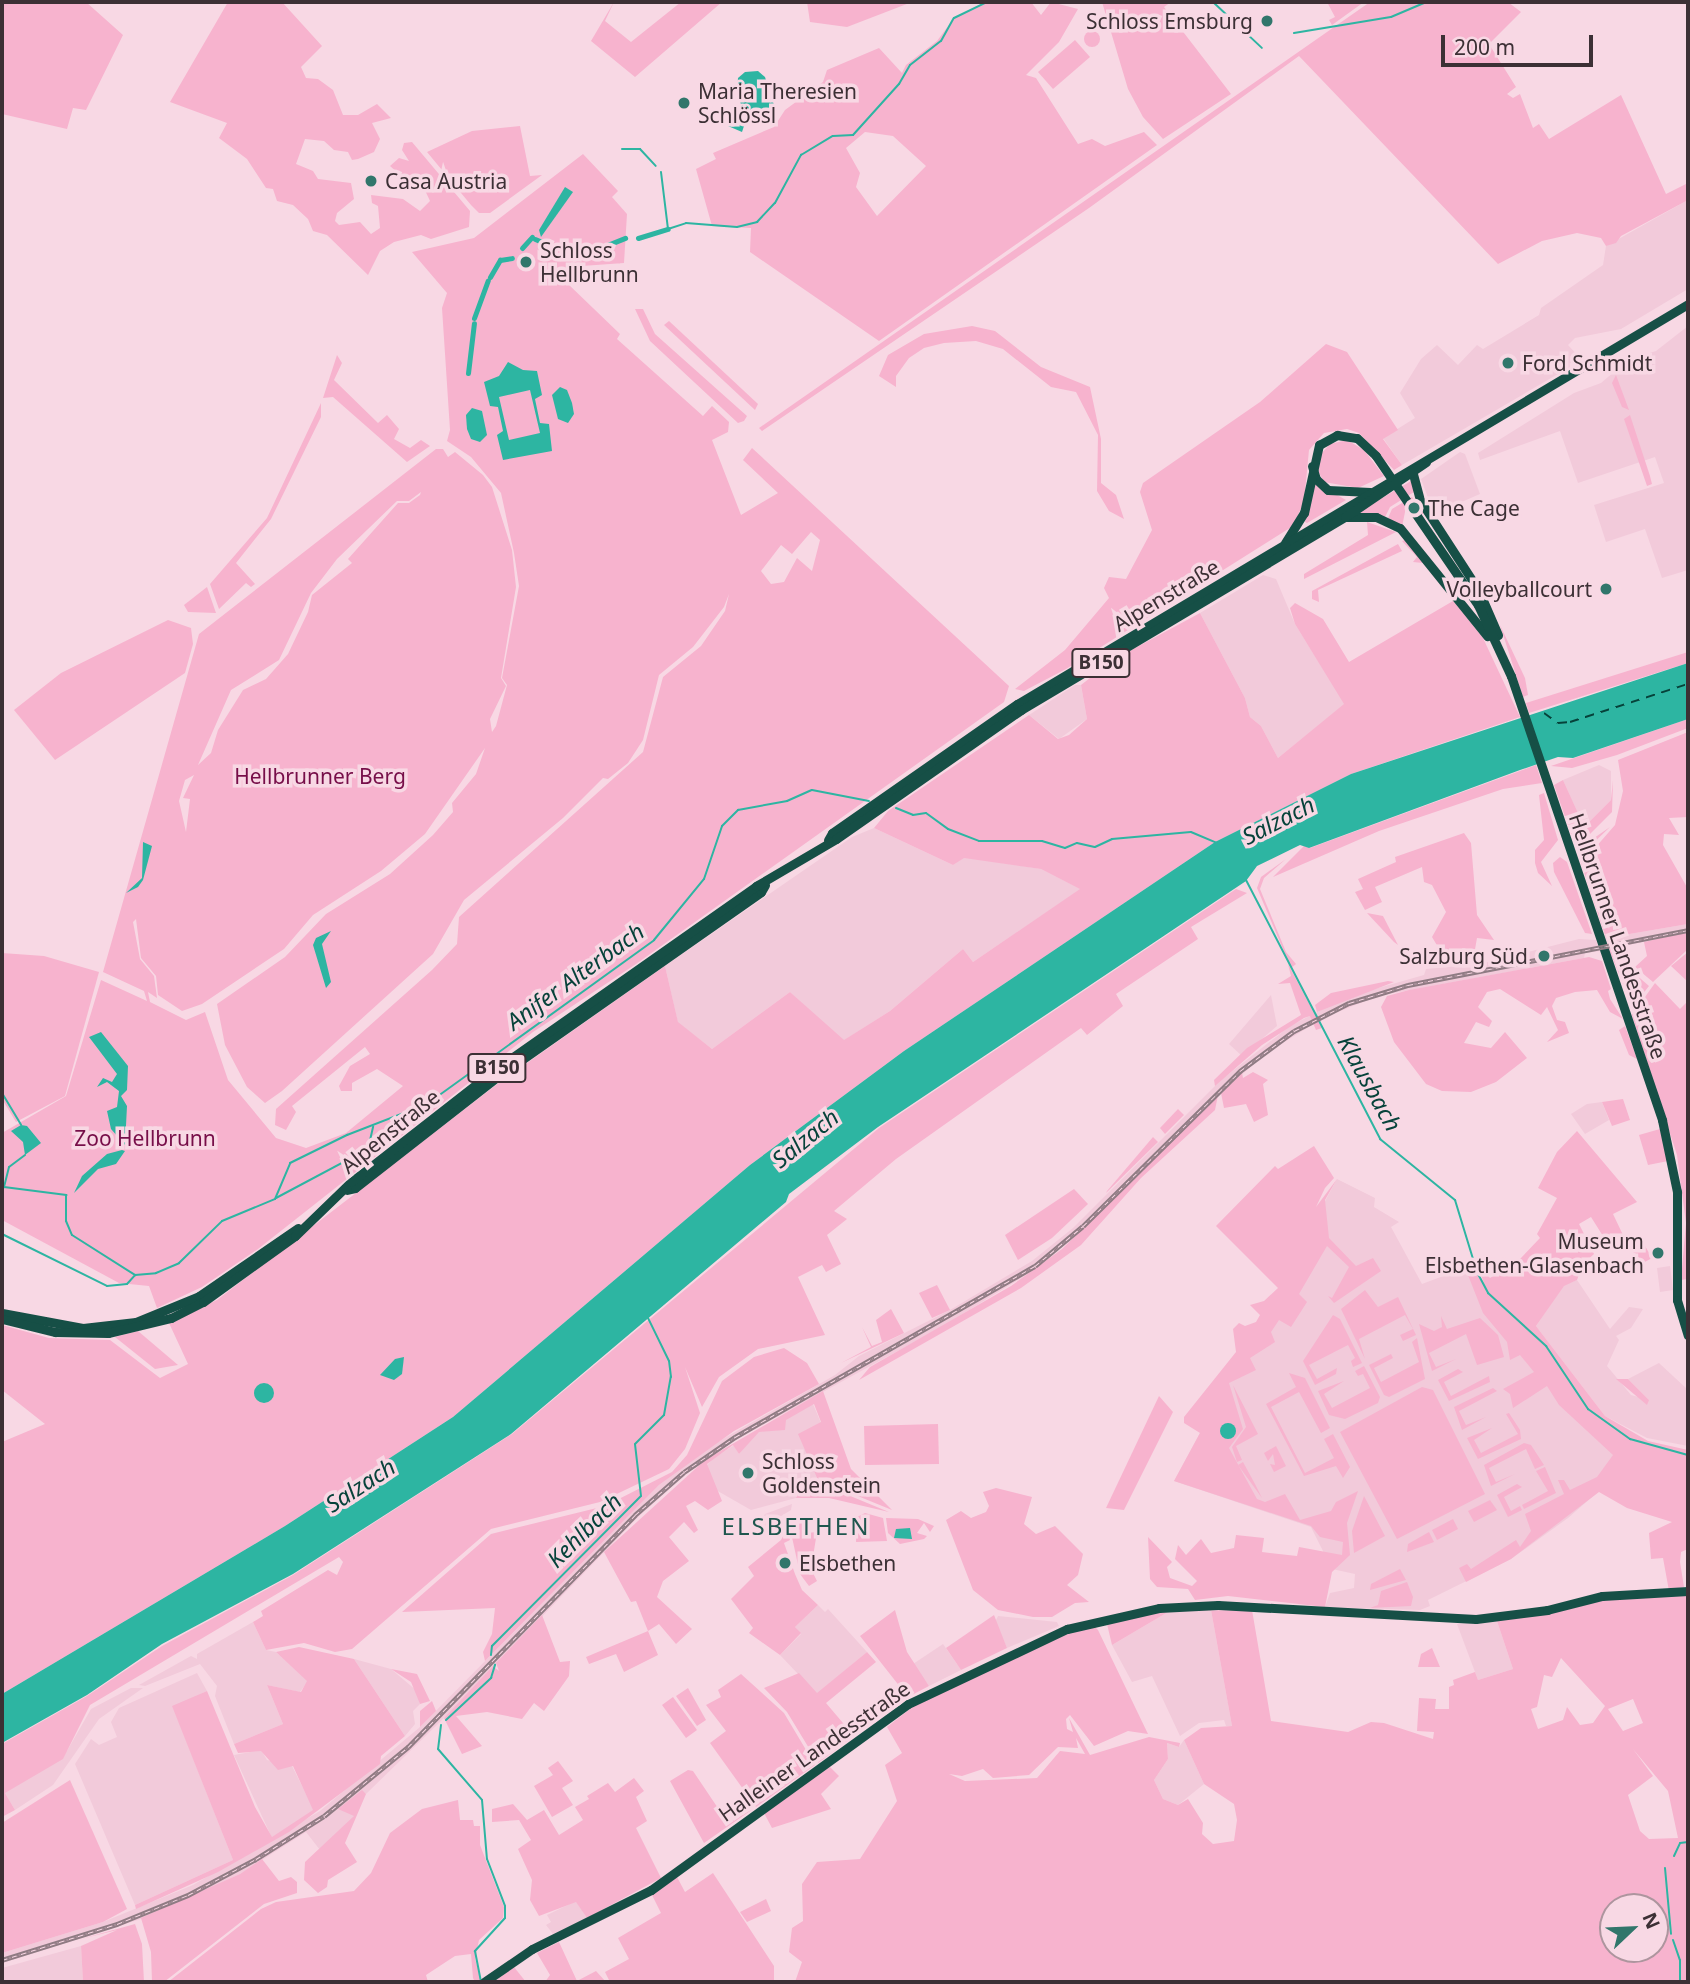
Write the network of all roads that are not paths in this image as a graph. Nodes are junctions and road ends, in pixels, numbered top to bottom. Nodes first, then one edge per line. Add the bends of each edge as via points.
1 (1688, 304) edge
2 (1426, 462) junction
3 (1311, 464) junction
4 (1413, 474) junction
5 (1370, 492) junction
6 (1345, 517) junction
7 (1286, 544) junction
8 (1503, 657) junction
9 (828, 841) junction
10 (298, 1228) junction
11 (2, 1313) edge
12 (2, 1319) edge
13 (1688, 1335) edge
14 (1688, 1591) edge
15 (485, 1982) edge

1 - 2 main road, Alpenstraße / B150
2 - 4 main road, Alpenstraße / B150
2 - 5 main road, Alpenstraße / B150
3 - 5 main road via 1328,490
3 - 7 main road via 1308,502
3 - 8 main road, Hellbrunner Landesstraße via 1319,445 1337,435 1357,438 1376,456 1478,605
4 - 6 main road, Alpenstraße / B150
4 - 8 main road, Hellbrunner Landesstraße via 1420,500 1490,614
5 - 7 main road, Alpenstraße / B150
6 - 8 main road, Hellbrunner Landesstraße via 1376,517 1400,528
6 - 9 main road, Alpenstraße / B150 via 1021,710
7 - 9 main road, Alpenstraße / B150 via 1017,704 832,833
8 - 13 main road, Hellbrunner Landesstraße via 1669,1143 1679,1232 1677,1300
9 - 10 main road, Alpenstraße / B150 via 765,885 756,886 492,1071
10 - 11 main road, Alpenstraße / B150 via 199,1296 136,1322 83,1328
10 - 12 main road, Alpenstraße / B150 via 295,1236 233,1283 171,1318 122,1331 83,1334 31,1328
14 - 15 main road, Halleiner Landesstraße via 1602,1596 1547,1610 1476,1619 1217,1605 1159,1608 1067,1629 908,1704 651,1890 532,1949

